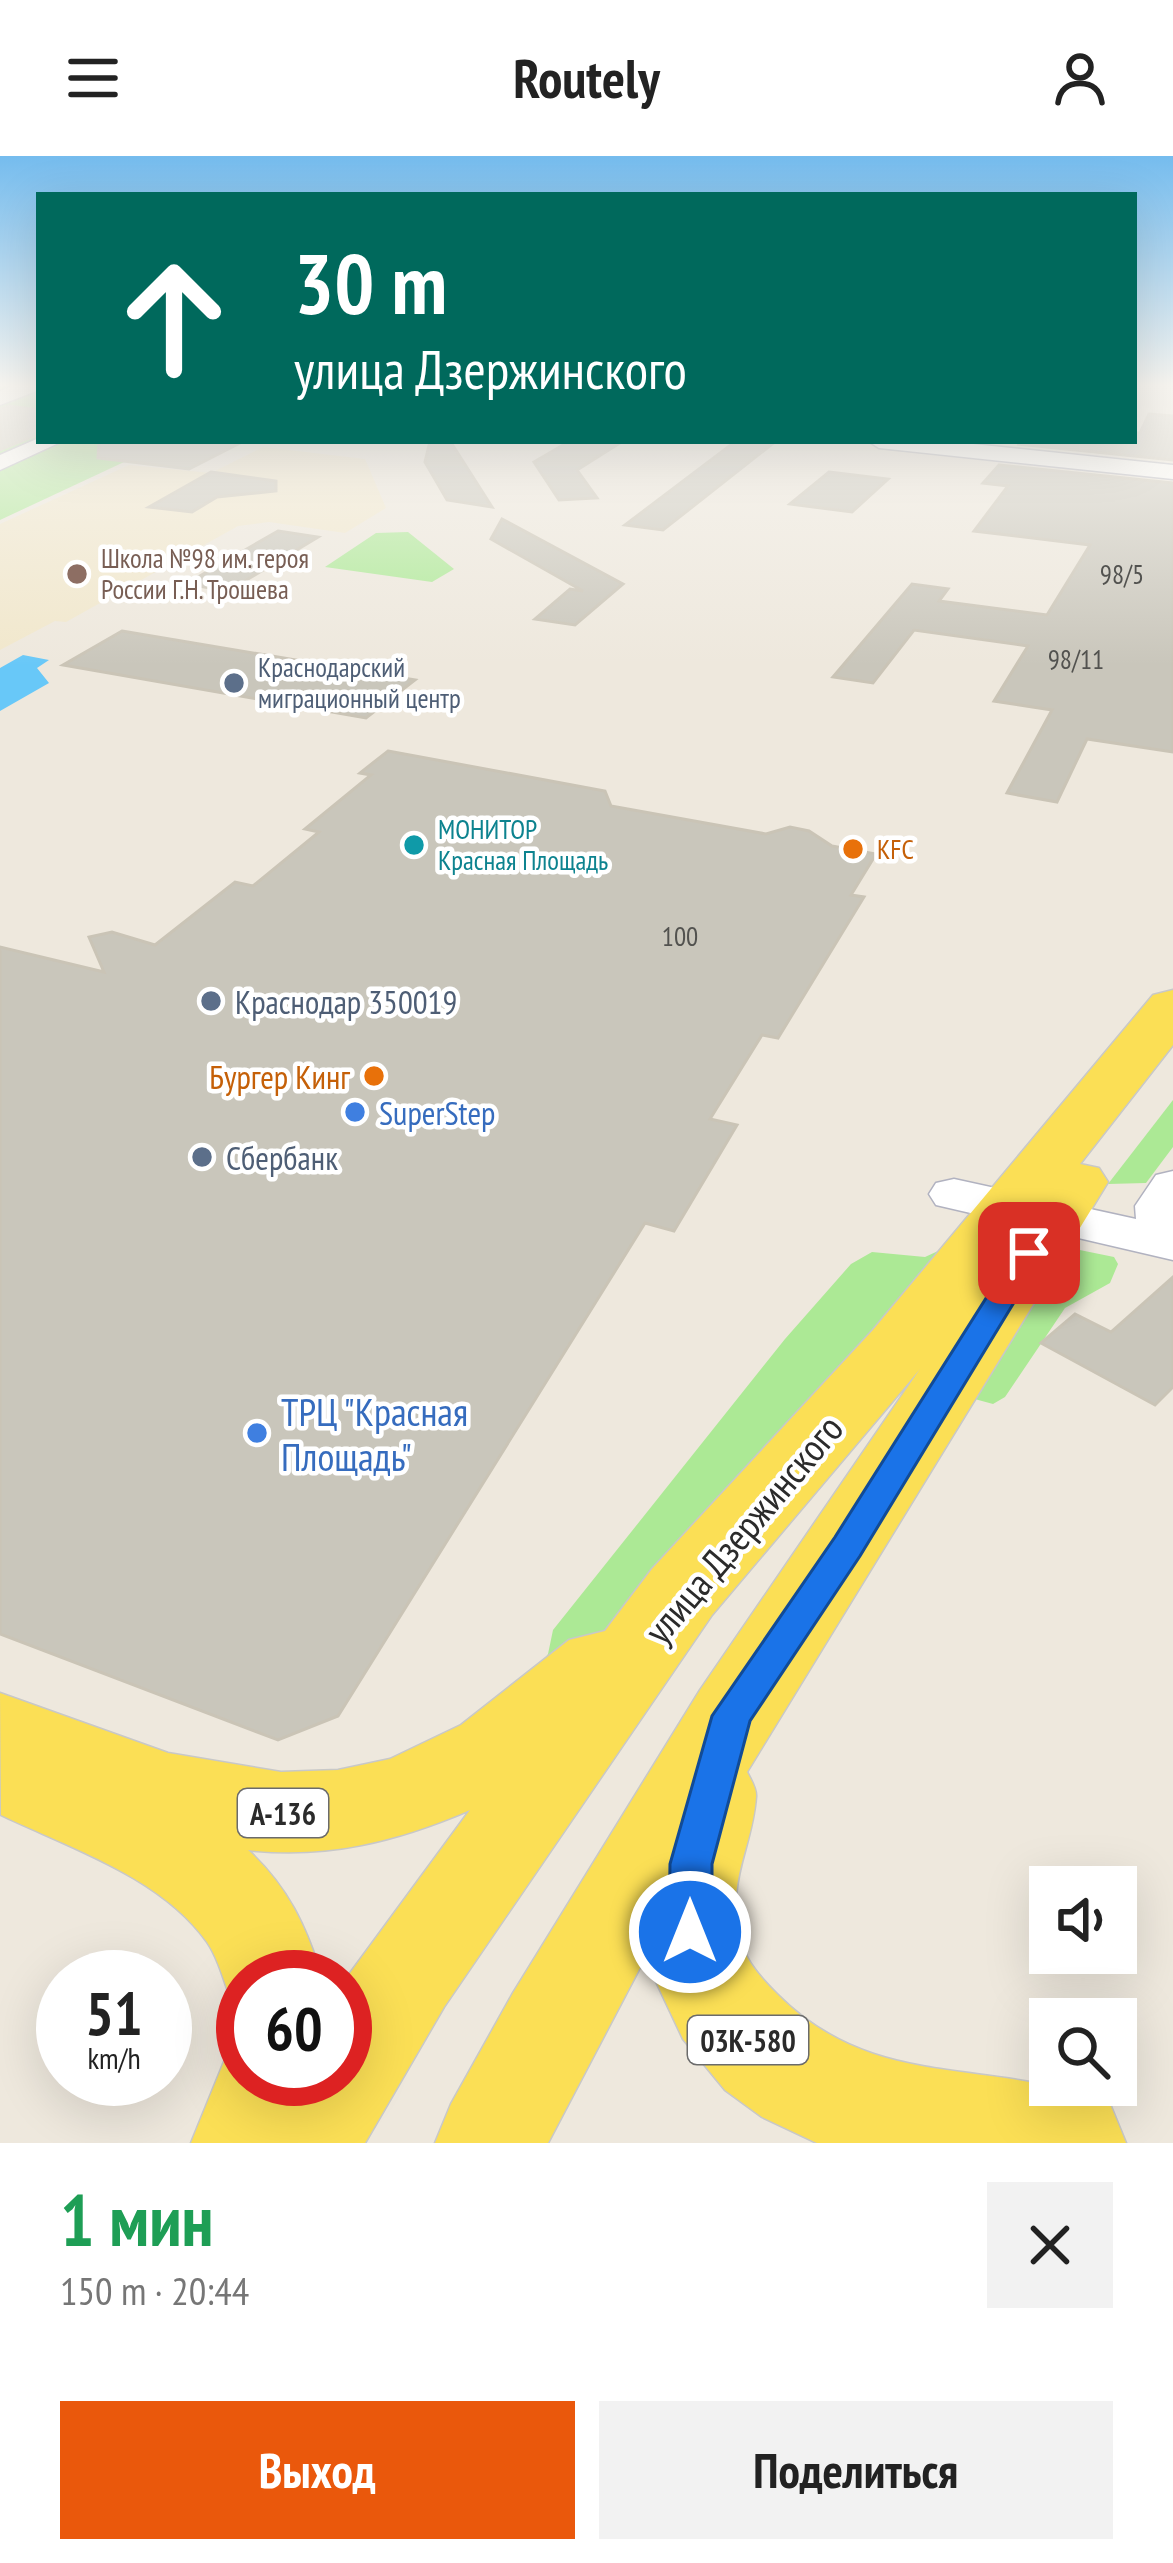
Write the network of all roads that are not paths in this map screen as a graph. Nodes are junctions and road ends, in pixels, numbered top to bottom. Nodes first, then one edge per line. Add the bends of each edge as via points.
1 (1173, 1007) edge
2 (1173, 1058) edge
3 (1173, 1186) edge
4 (1005, 1206) junction
5 (1167, 1243) edge
6 (682, 1592) junction
7 (752, 1683) junction
8 (0, 1731) edge
9 (0, 1770) edge
10 (266, 1950) edge
11 (372, 2032) edge
12 (260, 2106) edge
13 (326, 2106) edge
14 (246, 2143) edge
15 (303, 2143) edge
16 (490, 2143) edge
17 (1071, 2143) edge

1 - 4 main road, улица Дзержинского
2 - 4 main road, улица Дзержинского
3 - 5 street via 1160,1206
4 - 5 street
4 - 6 main road, улица Дзержинского via 899,1347
4 - 7 main road, улица Дзержинского via 848,1546
6 - 8 main road, А-136 via 504,1743 426,1788 359,1808 269,1813 185,1802
6 - 11 main road, улица Дзержинского
7 - 16 main road, улица Дзержинского
7 - 17 main road, 03К-580 via 691,1864 694,1960 712,1996 774,2066 824,2096
9 - 10 main road via 191,1864 228,1892
12 - 14 main road
13 - 15 main road, улица Дзержинского

